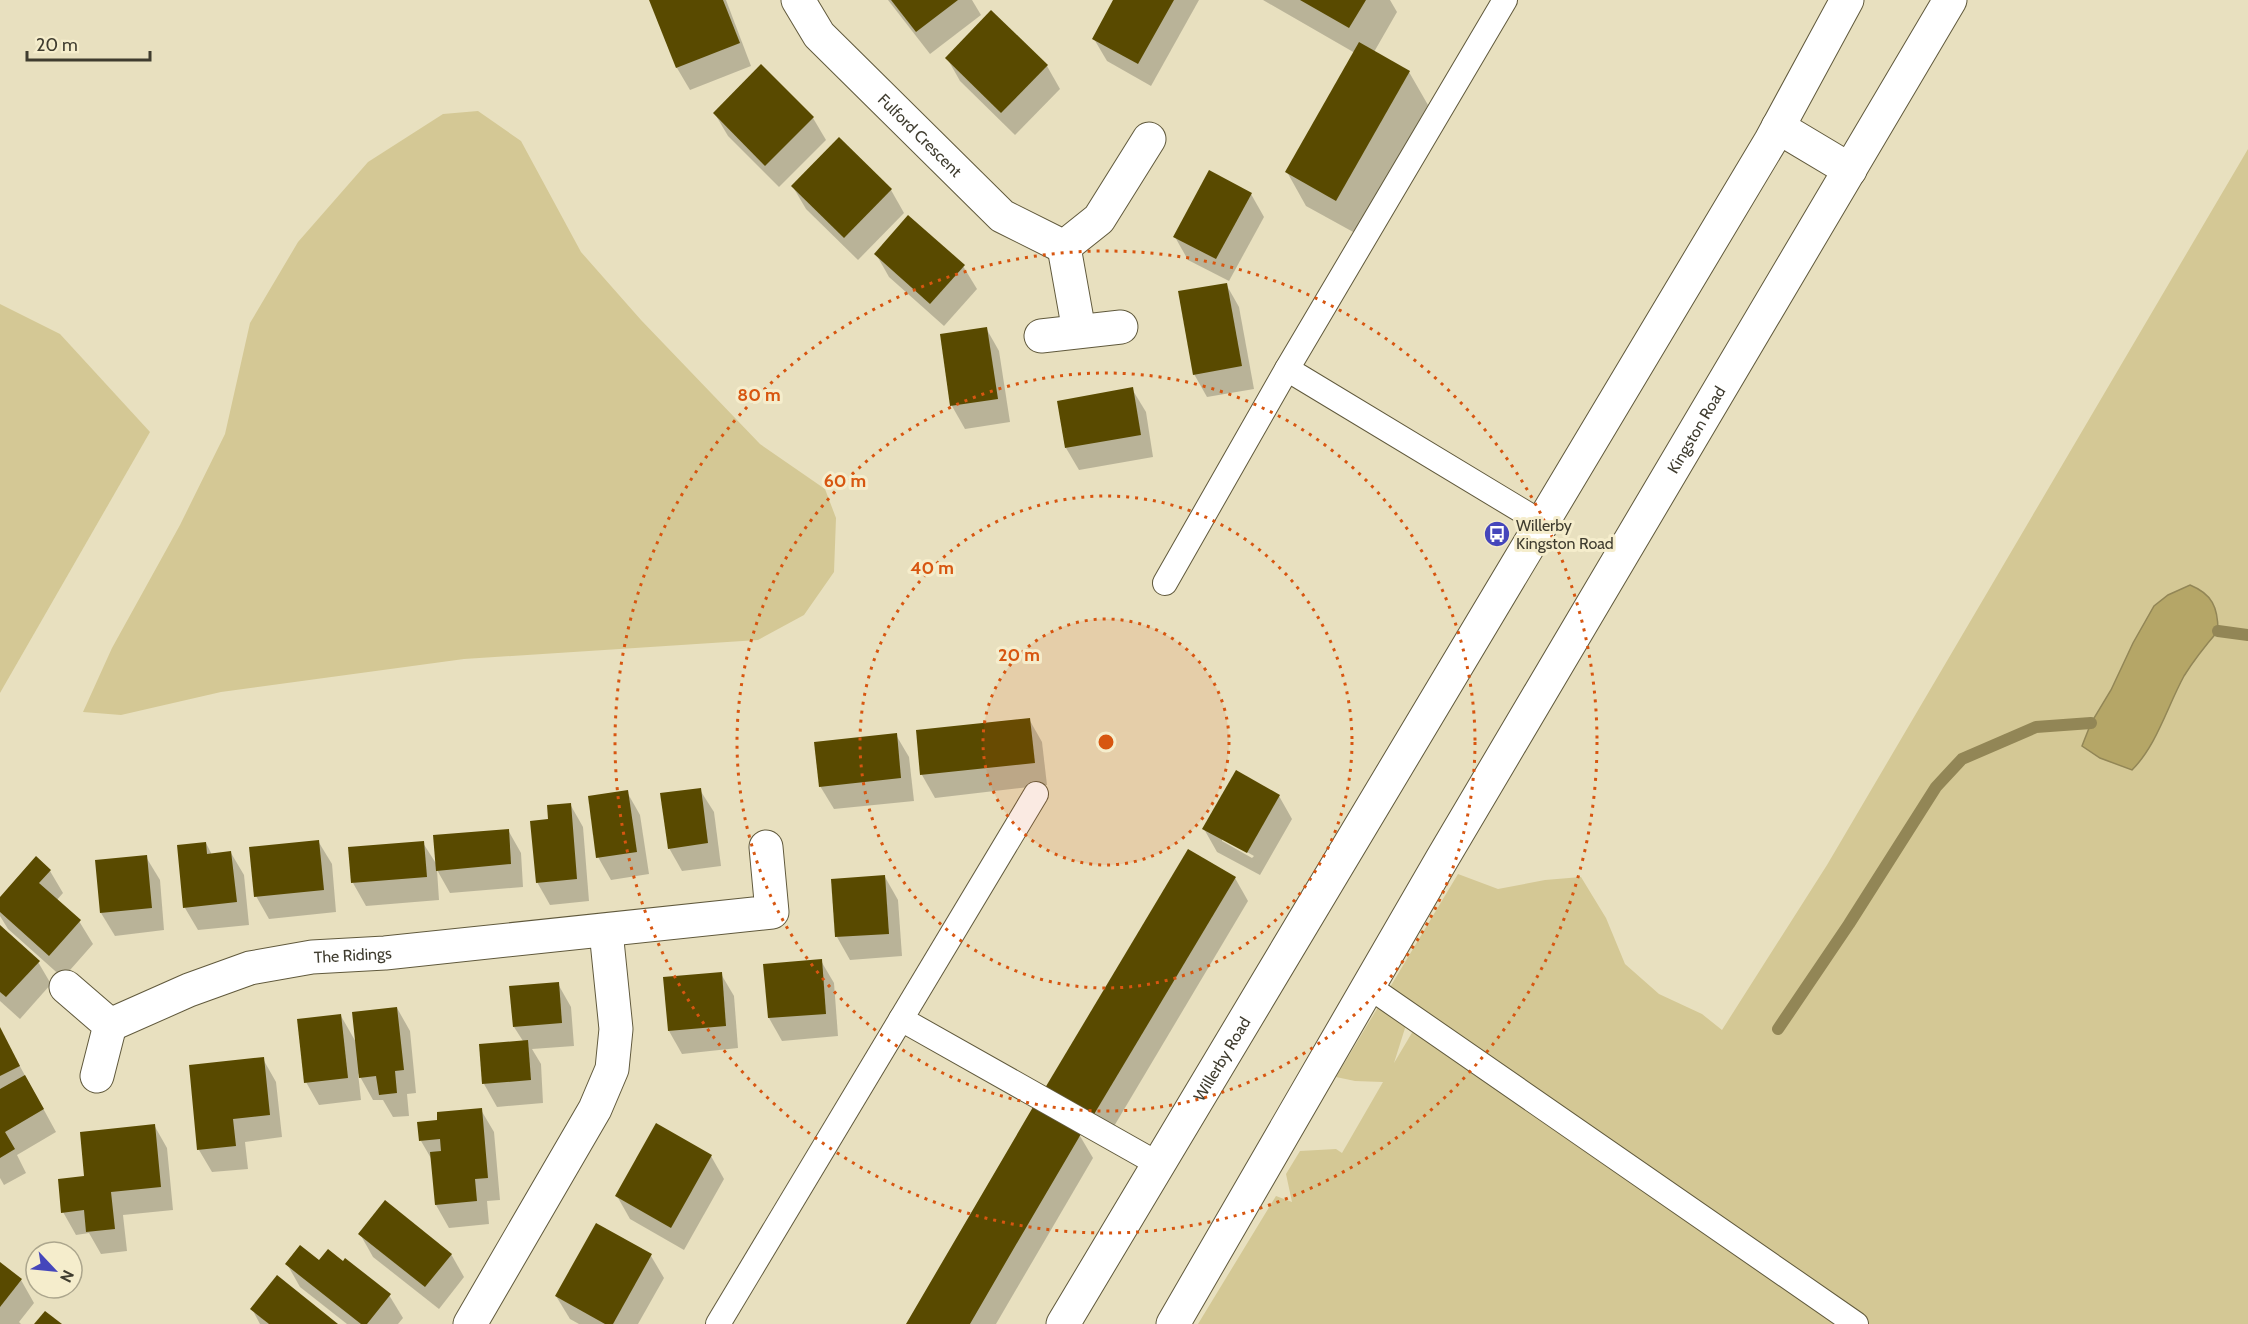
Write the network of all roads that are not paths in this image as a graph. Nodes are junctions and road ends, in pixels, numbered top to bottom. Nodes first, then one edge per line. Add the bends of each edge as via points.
1 (798, 0) edge
2 (1504, 0) edge
3 (1847, 0) edge
4 (1950, 0) edge
5 (1778, 127) junction
6 (1149, 139) dead end
7 (1850, 170) junction
8 (1064, 247) junction
9 (1121, 327) dead end
10 (1079, 331) junction
11 (1041, 336) dead end
12 (1287, 369) junction
13 (1542, 523) junction
14 (1165, 583) dead end
15 (1036, 794) dead end
16 (766, 847) dead end
17 (606, 931) junction
18 (1368, 986) junction
19 (66, 987) dead end
20 (901, 1019) junction
21 (110, 1025) junction
22 (98, 1076) dead end
23 (1158, 1164) junction
24 (470, 1324) edge
25 (718, 1324) edge
26 (1063, 1324) edge
27 (1173, 1324) edge
28 (1856, 1324) edge

1 - 8 street, Fulford Crescent via 819,35 1002,216
2 - 12 lane
3 - 5 street
4 - 7 street, Kingston Road
5 - 7 street
5 - 13 street
6 - 8 street via 1099,219
7 - 18 street, Kingston Road
8 - 10 street
9 - 10 street
10 - 11 street
12 - 13 lane
12 - 14 lane
13 - 23 street, Willerby Road
15 - 20 lane
16 - 17 street, The Ridings via 772,912
17 - 21 street, The Ridings via 312,957 250,968
17 - 24 street via 616,1029 612,1069 596,1109
18 - 27 street
18 - 28 lane
19 - 21 street
20 - 23 lane
20 - 25 lane
21 - 22 street
23 - 26 street, Willerby Road

